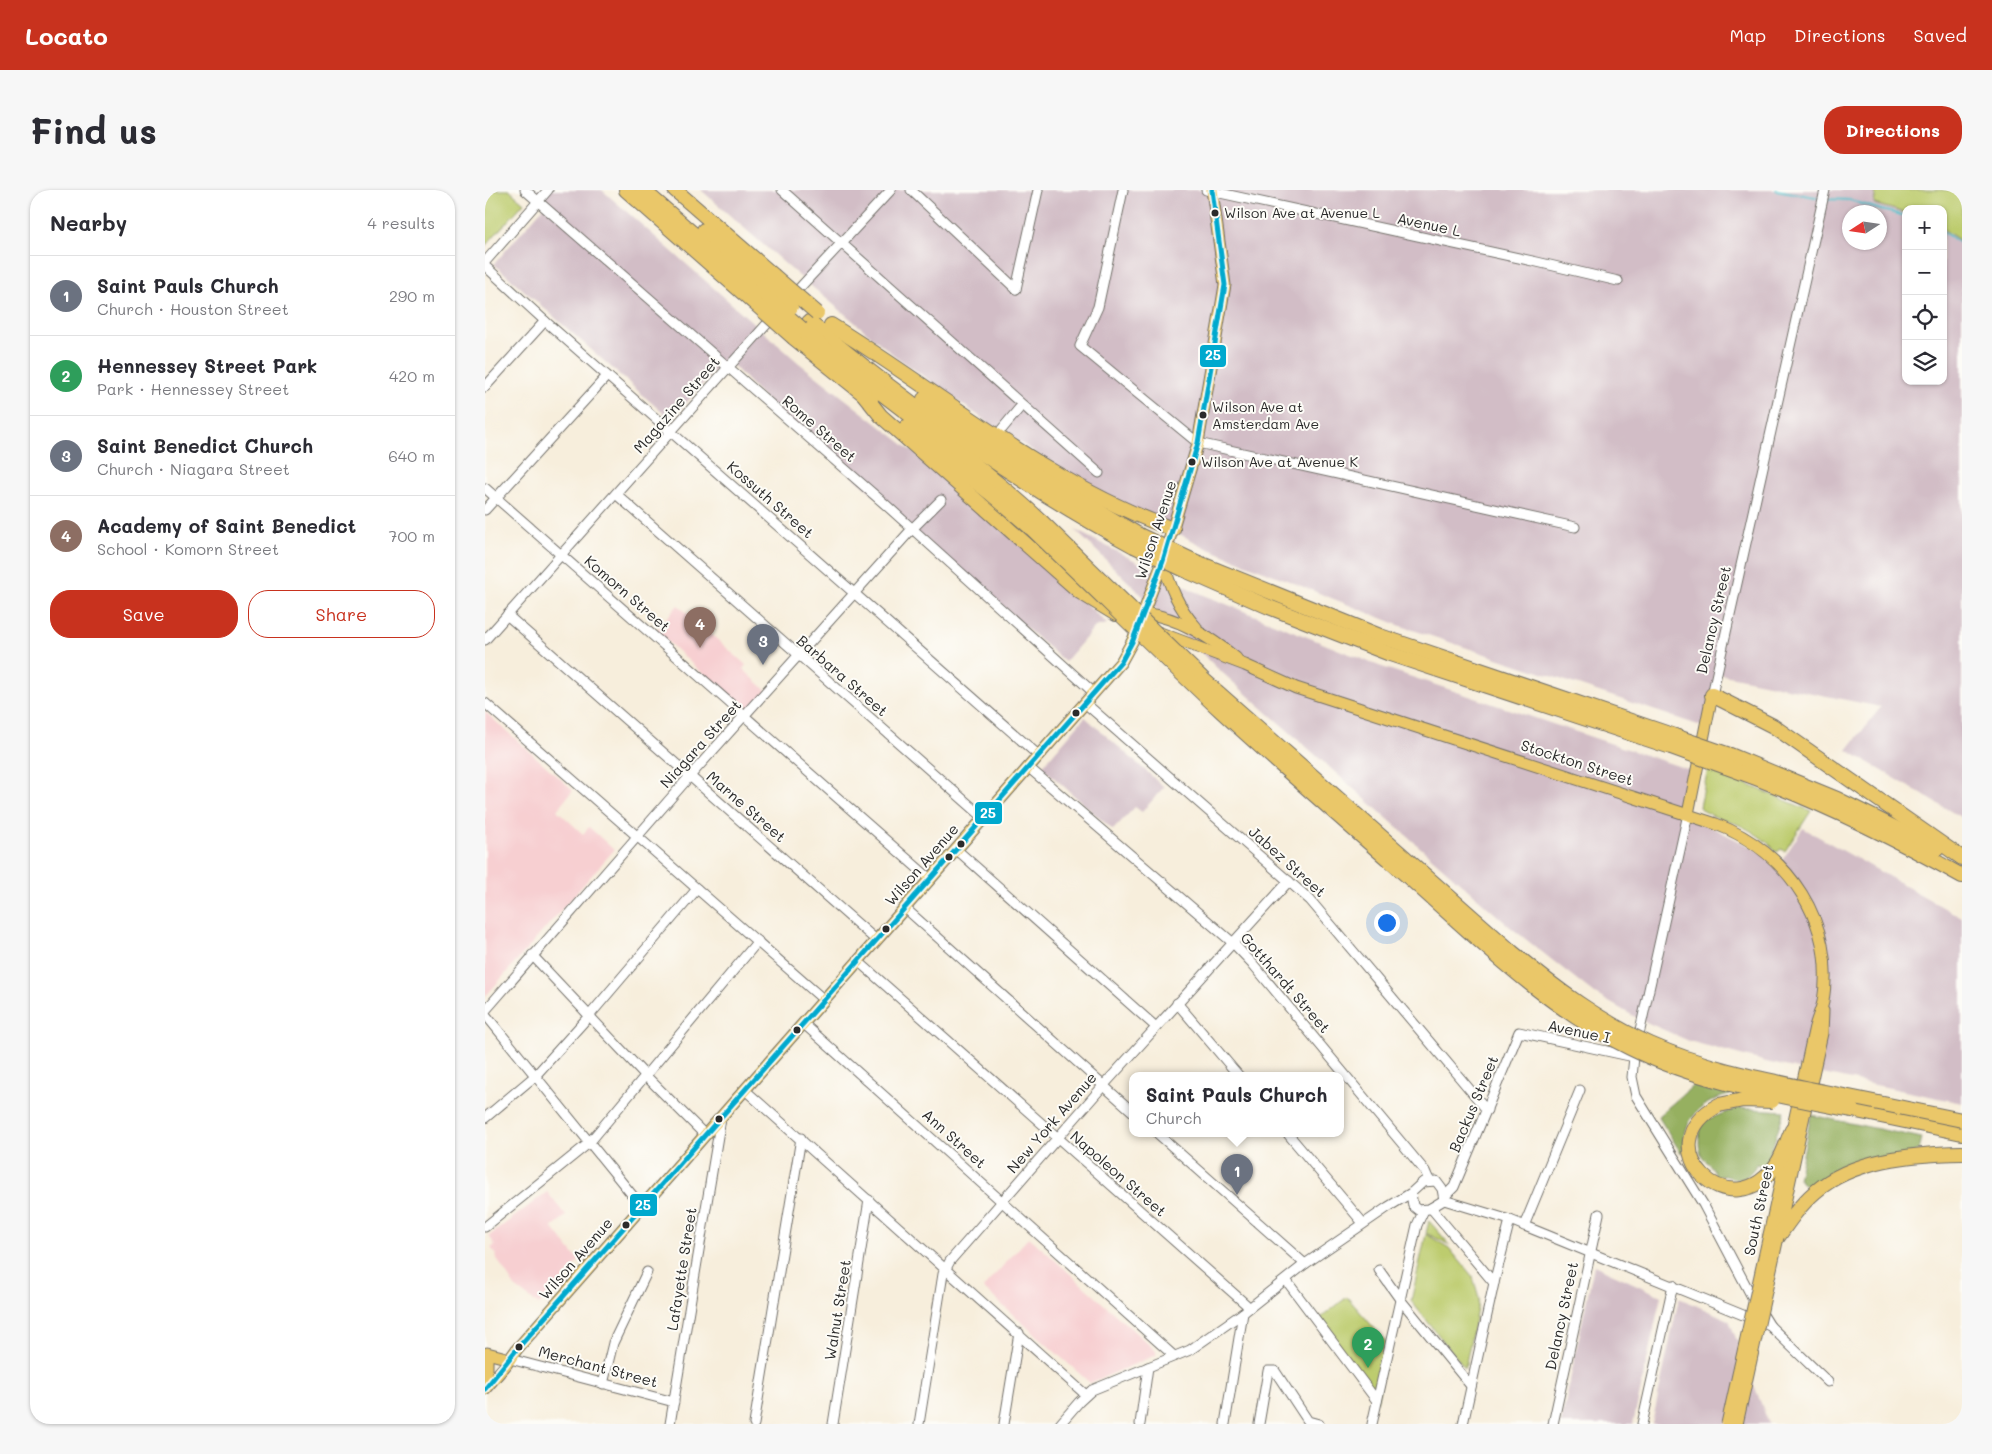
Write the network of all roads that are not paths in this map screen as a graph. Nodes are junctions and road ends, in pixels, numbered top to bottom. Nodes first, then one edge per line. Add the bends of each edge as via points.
1 (525, 190) edge
2 (548, 190) edge
3 (625, 190) edge
4 (643, 190) edge
5 (657, 190) edge
6 (675, 190) edge
7 (782, 190) edge
8 (891, 190) edge
9 (911, 190) edge
10 (1038, 190) edge
11 (1123, 190) edge
12 (1210, 190) edge
13 (1825, 190) edge
14 (538, 201) junction
15 (840, 243) junction
16 (485, 264) edge
17 (1618, 281) dead end
18 (762, 288) junction
19 (545, 321) junction
20 (805, 325) junction
21 (831, 325) junction
22 (727, 368) junction
23 (607, 376) junction
24 (485, 387) edge
25 (865, 396) junction
26 (1022, 405) junction
27 (1002, 429) dead end
28 (671, 432) junction
29 (1198, 443) junction
30 (1099, 473) dead end
31 (485, 488) edge
32 (616, 494) junction
33 (496, 498) junction
34 (941, 500) dead end
35 (485, 510) edge
36 (1036, 525) junction
37 (1575, 527) dead end
38 (1173, 528) junction
39 (913, 529) junction
40 (1137, 540) junction
41 (561, 554) junction
42 (1163, 561) junction
43 (855, 593) junction
44 (507, 614) junction
45 (1142, 619) junction
46 (1203, 636) junction
47 (485, 640) edge
48 (799, 656) junction
49 (1245, 665) junction
50 (1093, 692) junction
51 (1712, 696) junction
52 (485, 703) edge
53 (1085, 703) junction
54 (745, 716) junction
55 (1038, 755) junction
56 (1728, 761) junction
57 (1027, 767) junction
58 (690, 776) junction
59 (1687, 814) junction
60 (983, 818) junction
61 (637, 836) junction
62 (956, 849) junction
63 (1962, 858) edge
64 (1962, 862) edge
65 (1962, 876) edge
66 (930, 879) junction
67 (1289, 881) junction
68 (697, 889) junction
69 (905, 908) junction
70 (876, 940) junction
71 (758, 941) junction
72 (1232, 942) junction
73 (532, 955) junction
74 (858, 961) junction
75 (1825, 971) joint
76 (824, 1000) junction
77 (1177, 1003) junction
78 (1822, 1004) junction
79 (485, 1012) edge
80 (589, 1016) junction
81 (804, 1024) junction
82 (1156, 1027) junction
83 (1519, 1032) joint
84 (1635, 1057) junction
85 (1236, 1072) edge
86 (1343, 1072) edge
87 (1344, 1074) edge
88 (535, 1076) junction
89 (646, 1076) junction
90 (1103, 1086) junction
91 (745, 1090) junction
92 (1580, 1090) dead end
93 (1129, 1109) edge
94 (1487, 1110) junction
95 (1852, 1110) junction
96 (485, 1118) edge
97 (721, 1118) junction
98 (1962, 1120) edge
99 (1792, 1130) junction
100 (1962, 1133) edge
101 (705, 1136) junction
102 (1161, 1137) edge
103 (1291, 1137) edge
104 (801, 1138) junction
105 (1057, 1139) junction
106 (589, 1143) junction
107 (1962, 1153) edge
108 (1429, 1180) junction
109 (1411, 1193) junction
110 (1443, 1195) junction
111 (869, 1200) junction
112 (1002, 1200) junction
113 (1413, 1206) junction
114 (642, 1207) junction
115 (1428, 1209) junction
116 (1599, 1214) dead end
117 (1510, 1220) junction
118 (1363, 1223) junction
119 (1417, 1225) junction
120 (1524, 1226) junction
121 (485, 1227) edge
122 (1773, 1236) junction
123 (1591, 1254) junction
124 (1305, 1264) junction
125 (946, 1268) junction
126 (1379, 1270) dead end
127 (647, 1272) dead end
128 (1286, 1280) junction
129 (1494, 1282) junction
130 (1673, 1286) junction
131 (1399, 1298) junction
132 (1246, 1310) junction
133 (1771, 1326) junction
134 (1019, 1333) junction
135 (486, 1351) edge
136 (1174, 1356) junction
137 (510, 1359) junction
138 (1148, 1367) junction
139 (485, 1379) edge
140 (1828, 1382) dead end
141 (603, 1384) junction
142 (1471, 1386) junction
143 (485, 1389) edge
144 (1086, 1395) junction
145 (1377, 1401) junction
146 (674, 1402) junction
147 (1304, 1423) edge
148 (670, 1424) edge
149 (754, 1424) edge
150 (833, 1424) edge
151 (919, 1424) edge
152 (1004, 1424) edge
153 (1060, 1424) edge
154 (1139, 1424) edge
155 (1225, 1424) edge
156 (1259, 1424) edge
157 (1319, 1424) edge
158 (1372, 1424) edge
159 (1463, 1424) edge
160 (1553, 1424) edge
161 (1642, 1424) edge
162 (1727, 1424) edge
163 (1737, 1424) edge

1 - 14 street, Rome Street
2 - 14 street
3 - 18 highway
4 - 18 highway
5 - 18 highway
6 - 18 highway
7 - 15 street
8 - 15 street, Magazine Street
9 - 10 street via 1016,288
11 - 29 street via 1098,306 1080,346
12 - 17 street, Avenue L
12 - 29 main road, Wilson Avenue via 1225,285
13 - 51 street, Delancy Street
14 - 16 street
14 - 22 street, Rome Street
15 - 22 street, Magazine Street
15 - 26 street
16 - 19 street, Kossuth Street
18 - 20 highway, bridge
18 - 20 highway, bridge
19 - 23 street, Kossuth Street
19 - 24 street
20 - 21 highway
20 - 25 highway
20 - 36 highway via 877,391 990,478
20 - 40 highway via 969,445 1048,497
21 - 38 highway via 1046,466 1112,502
21 - 40 highway via 920,396
22 - 28 street, Magazine Street
22 - 39 street, Rome Street
23 - 28 street, Kossuth Street
23 - 33 street
25 - 36 highway
25 - 45 highway via 881,416 1080,592 1110,611
26 - 27 street
26 - 30 street
28 - 32 street, Magazine Street
28 - 43 street, Kossuth Street
29 - 37 street
29 - 38 main road, Wilson Avenue
31 - 33 street, Komorn Street
32 - 41 street, Magazine Street
32 - 48 street, Barbara Street
33 - 35 street
33 - 41 street, Komorn Street
34 - 39 street, Niagara Street
36 - 95 highway, bridge via 1228,717 1498,956 1564,1009 1624,1045 1683,1070 1747,1088
36 - 98 highway, bridge via 1205,681 1512,952 1588,1011 1651,1045 1711,1066
38 - 42 main road, Wilson Avenue
39 - 43 street, Niagara Street
39 - 50 street, Rome Street
40 - 56 highway, bridge via 1269,607 1390,654
41 - 44 street, Magazine Street
41 - 54 street, Komorn Street
42 - 45 main road, Wilson Avenue
42 - 46 main road via 1184,614
43 - 48 street, Niagara Street
43 - 55 street, Kossuth Street
44 - 47 street, Magazine Street
44 - 58 street, Marne Street
45 - 46 main road, Stockton Street via 1176,620
45 - 49 main road, Stockton Street
45 - 50 main road, Wilson Avenue via 1121,662
46 - 49 main road, Stockton Street
48 - 54 street, Niagara Street
48 - 60 street, Barbara Street
49 - 59 main road, Stockton Street via 1296,688
50 - 53 main road, Wilson Avenue
51 - 59 main road, Delancy Street
51 - 63 highway via 1773,726
52 - 61 street
53 - 55 main road, Wilson Avenue
53 - 67 street, Jabez Street
54 - 58 street, Niagara Street
54 - 66 street, Komorn Street
55 - 57 main road, Wilson Avenue
56 - 64 highway via 1837,799
56 - 65 highway
57 - 60 main road, Wilson Avenue
57 - 72 street, Gotthardt Street
58 - 61 street, Niagara Street
58 - 70 street, Marne Street
59 - 75 main road, Stockton Street via 1741,834 1784,868 1804,896 1815,919
59 - 84 street, Delancy Street
60 - 62 main road, Wilson Avenue
61 - 68 street
61 - 73 street, Niagara Street
62 - 66 main road, Wilson Avenue
62 - 82 street
66 - 69 main road, Wilson Avenue
67 - 72 street, New York Avenue
67 - 94 street, Jabez Street via 1310,900
68 - 71 street
68 - 80 street
69 - 70 main road, Wilson Avenue
69 - 90 street
70 - 74 main road, Wilson Avenue
71 - 76 street
71 - 89 street
72 - 77 street, New York Avenue
72 - 86 street, Gotthardt Street
73 - 79 street, Niagara Street
73 - 80 street
74 - 76 main road, Wilson Avenue
74 - 105 street, Napoleon Street
75 - 78 main road, South Street
76 - 81 main road, Wilson Avenue
77 - 82 street, New York Avenue
77 - 85 street
78 - 99 main road, South Street via 1813,1031
78 - 122 main road, South Street via 1822,1033
79 - 88 street
80 - 88 street
80 - 89 street
81 - 91 main road, Wilson Avenue
81 - 112 street, Ann Street
82 - 90 street, New York Avenue
83 - 84 street, Avenue I
83 - 94 street, Backus Street
84 - 133 street, Delancy Street via 1632,1077 1635,1096 1703,1204
87 - 108 street, Gotthardt Street
88 - 96 street
88 - 106 street
89 - 101 street
89 - 106 street
90 - 93 street
90 - 105 street, New York Avenue
91 - 97 main road, Wilson Avenue
91 - 104 street
92 - 120 street
94 - 110 street, Backus Street via 1454,1187
95 - 99 highway, bridge via 1761,1100 1719,1105 1702,1115 1695,1124 1691,1157 1695,1167 1714,1186 1743,1189 1763,1178 1777,1162
95 - 100 highway
97 - 101 main road, Wilson Avenue
97 - 146 street, Lafayette Street
99 - 122 main road, South Street
101 - 114 main road, Wilson Avenue
102 - 124 street
103 - 118 street
104 - 111 street
104 - 149 street
105 - 112 street, New York Avenue
105 - 132 street, Napoleon Street
106 - 114 street
106 - 121 street
107 - 122 highway via 1895,1159 1848,1172 1822,1186
108 - 109 street
108 - 110 street via 1436,1181
109 - 113 street
109 - 118 street
110 - 115 street
110 - 117 street
111 - 125 street
111 - 150 street, Walnut Street
112 - 125 street, New York Avenue
112 - 136 street, Ann Street
113 - 115 street via 1418,1210
113 - 119 street
114 - 137 main road, Wilson Avenue
115 - 119 street
115 - 129 street
116 - 123 street, Delancy Street
117 - 120 street
117 - 129 street
118 - 124 street
119 - 131 street
120 - 123 street
122 - 162 main road, South Street, bridge
122 - 163 main road, South Street, bridge
123 - 130 street
123 - 160 street, Delancy Street
124 - 128 street
125 - 134 street
125 - 151 street, New York Avenue
126 - 131 street
127 - 141 street via 613,1343
128 - 132 street
128 - 145 street
129 - 142 street
130 - 133 street
130 - 161 street
131 - 142 street
131 - 145 street
132 - 136 street via 1189,1350
132 - 155 street
133 - 140 street
134 - 144 street
134 - 152 street
135 - 137 main road, Merchant Street
135 - 139 main road
136 - 138 street
137 - 141 street, Merchant Street
137 - 143 main road, Wilson Avenue
138 - 144 street
138 - 154 street
141 - 146 street, Merchant Street
142 - 159 street
144 - 153 street
145 - 158 street
146 - 148 street, Lafayette Street
147 - 156 street via 1275,1371 1268,1371
147 - 157 street

